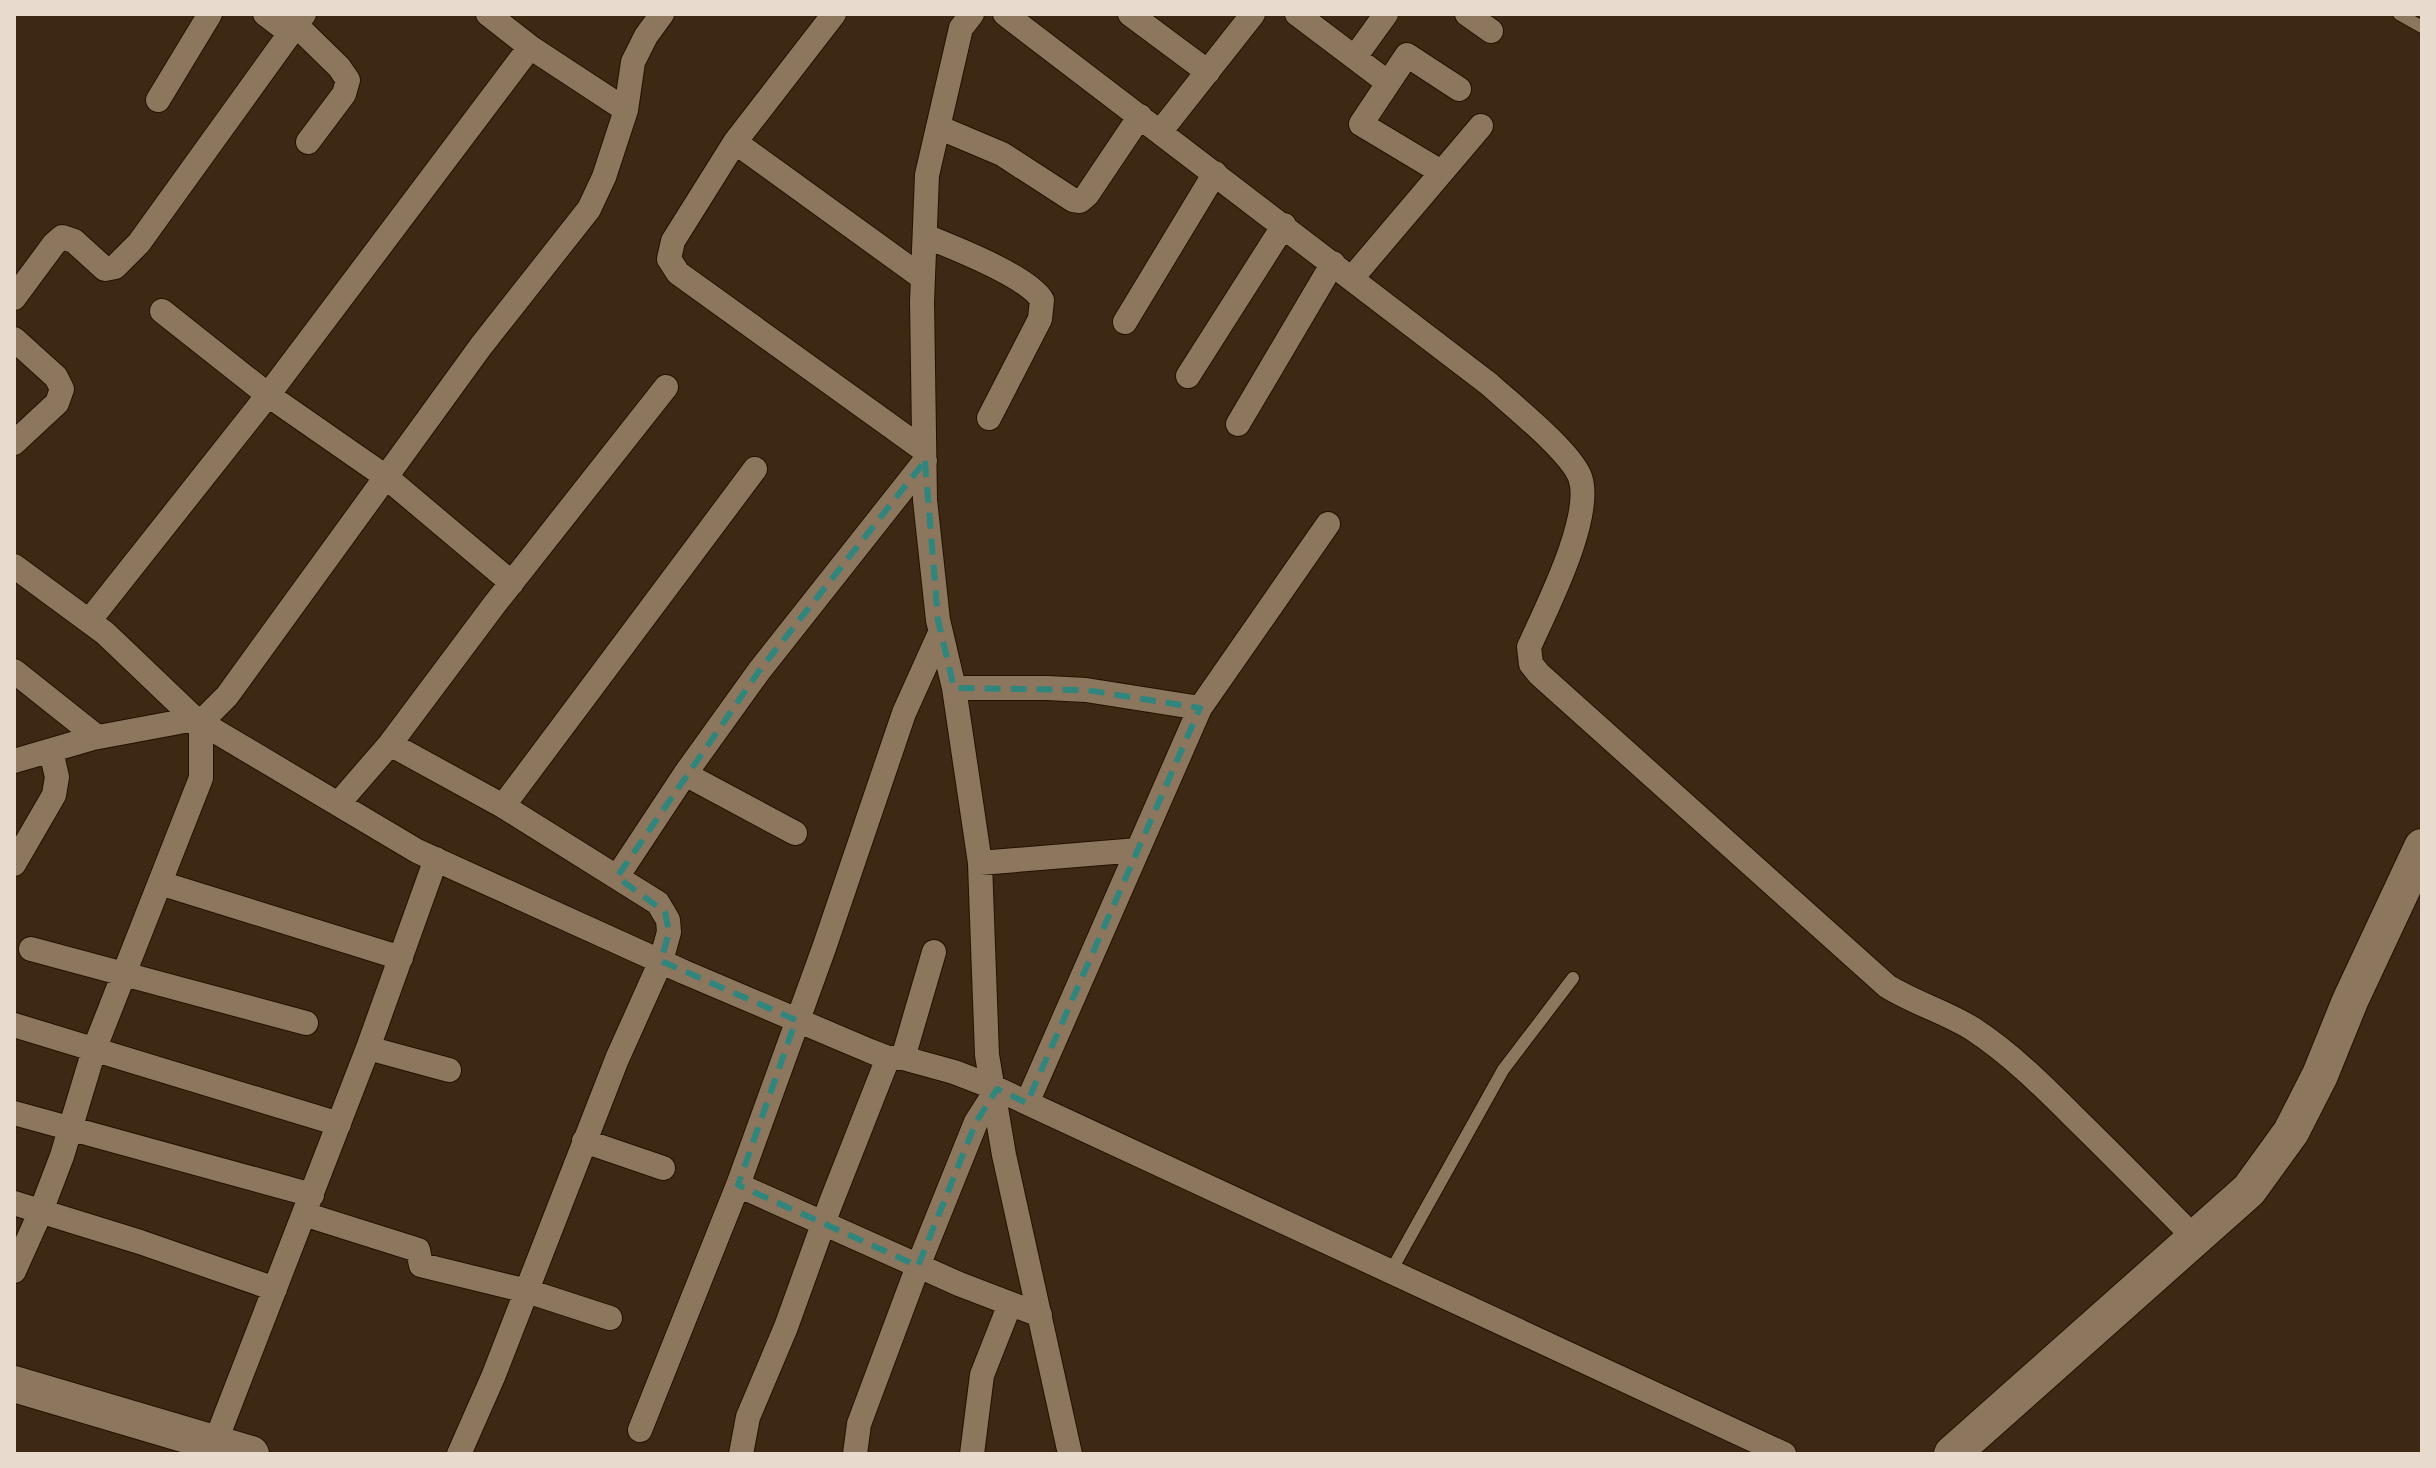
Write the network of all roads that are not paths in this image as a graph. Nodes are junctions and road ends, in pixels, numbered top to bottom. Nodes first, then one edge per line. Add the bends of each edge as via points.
1 (210, 14) edge
2 (265, 14) edge
3 (488, 14) edge
4 (662, 14) edge
5 (834, 14) edge
6 (972, 14) edge
7 (1005, 14) edge
8 (1130, 14) edge
9 (1253, 14) edge
10 (1297, 14) edge
11 (1386, 14) edge
12 (1467, 14) edge
13 (2399, 14) edge
14 (296, 24) edge
15 (2422, 27) edge
16 (1491, 31) dead end
17 (530, 47) junction
18 (1355, 57) junction
19 (1208, 72) junction
20 (1387, 82) junction
21 (1459, 89) dead end
22 (158, 100) dead end
23 (626, 110) junction
24 (1140, 116) junction
25 (1481, 126) dead end
26 (938, 127) junction
27 (1160, 132) junction
28 (308, 142) dead end
29 (735, 142) junction
30 (1441, 172) junction
31 (1215, 173) junction
32 (1284, 225) junction
33 (925, 236) junction
34 (1333, 263) junction
35 (923, 278) junction
36 (1352, 278) junction
37 (14, 298) edge
38 (162, 311) dead end
39 (1125, 322) dead end
40 (14, 339) edge
41 (1188, 376) dead end
42 (666, 387) dead end
43 (268, 395) junction
44 (989, 418) dead end
45 (1238, 424) dead end
46 (14, 443) edge
47 (925, 455) junction
48 (755, 469) dead end
49 (386, 477) junction
50 (1328, 524) dead end
51 (14, 566) edge
52 (512, 583) junction
53 (89, 621) junction
54 (940, 633) junction
55 (14, 671) edge
56 (954, 688) junction
57 (1200, 708) junction
58 (198, 720) junction
59 (97, 737) junction
60 (390, 744) junction
61 (51, 751) junction
62 (14, 761) edge
63 (685, 774) junction
64 (338, 804) junction
65 (503, 806) junction
66 (795, 833) dead end
67 (2422, 847) edge
68 (1138, 850) junction
69 (436, 859) junction
70 (980, 863) junction
71 (14, 864) edge
72 (617, 877) junction
73 (160, 883) junction
74 (31, 949) dead end
75 (934, 952) dead end
76 (401, 958) junction
77 (661, 961) junction
78 (125, 973) junction
79 (1573, 978) dead end
80 (796, 1020) junction
81 (306, 1023) dead end
82 (14, 1025) edge
83 (368, 1048) junction
84 (94, 1050) junction
85 (895, 1058) junction
86 (449, 1070) dead end
87 (993, 1090) junction
88 (1027, 1103) junction
89 (14, 1113) edge
90 (339, 1124) junction
91 (70, 1130) junction
92 (584, 1141) junction
93 (663, 1168) dead end
94 (738, 1185) junction
95 (14, 1203) edge
96 (308, 1205) junction
97 (41, 1211) junction
98 (823, 1223) junction
99 (2195, 1238) junction
100 (918, 1266) junction
101 (14, 1271) edge
102 (1391, 1271) junction
103 (275, 1289) junction
104 (527, 1291) junction
105 (1010, 1304) junction
106 (1040, 1315) junction
107 (610, 1318) dead end
108 (17, 1393) edge
109 (640, 1430) dead end
110 (232, 1450) edge
111 (459, 1454) edge
112 (741, 1454) edge
113 (855, 1454) edge
114 (972, 1454) edge
115 (1070, 1454) edge
116 (1784, 1454) edge
117 (1952, 1454) edge

1 - 22 street
2 - 14 street
3 - 17 street
4 - 23 street via 633,62
5 - 29 street
6 - 26 street via 961,28
7 - 24 street
8 - 19 street
9 - 19 street
10 - 18 street
11 - 18 street
12 - 16 street
13 - 15 lane
14 - 28 street via 348,80 344,94
14 - 37 street via 139,243 115,267 105,269 62,237
17 - 23 street
17 - 43 street
18 - 20 street
19 - 27 street
20 - 21 street via 1407,55
20 - 30 street via 1361,124
23 - 49 street via 589,209
24 - 26 street via 1080,201 1002,154
24 - 27 street
25 - 30 street
26 - 33 street via 927,175
27 - 31 street
29 - 35 street
29 - 47 street via 673,241 672,266
30 - 36 street
31 - 32 street
31 - 39 street
32 - 34 street
32 - 41 street
33 - 35 street
33 - 44 street via 980,260 1042,300 1040,319
34 - 36 street
34 - 45 street
35 - 47 street
36 - 99 street via 1489,384 1563,453 1579,475 1583,502 1573,541 1529,647 1531,664 1539,674 1873,975 2002,1050
38 - 43 street
40 - 46 street via 62,389 57,403
42 - 52 street
43 - 49 street
43 - 53 street
47 - 54 street
47 - 63 street
48 - 65 street
49 - 52 street
49 - 58 street via 227,696
50 - 57 street
51 - 53 street
52 - 60 street
53 - 58 street
54 - 56 street
54 - 80 street via 904,713
55 - 59 street
56 - 57 street via 1086,690
56 - 70 street
57 - 68 street
58 - 59 street
58 - 64 street
58 - 73 street via 201,778
59 - 61 street
60 - 64 street
60 - 65 street
61 - 62 street
61 - 71 street via 57,777 54,795
63 - 66 street
63 - 72 street
64 - 69 street
65 - 72 street
67 - 99 street via 2291,1132 2249,1190
68 - 70 street
68 - 88 street
69 - 76 street
69 - 77 street
70 - 87 street
72 - 77 street via 665,912 669,932
73 - 76 street
73 - 78 street
74 - 78 street
75 - 85 street
76 - 83 street
77 - 80 street
77 - 92 street
78 - 81 street
78 - 84 street
79 - 102 lane via 1503,1070
80 - 85 street
80 - 94 street
82 - 84 street
83 - 86 street
83 - 90 street
84 - 90 street
84 - 91 street
85 - 87 street via 954,1072
85 - 98 street
87 - 88 street
87 - 100 street
87 - 106 street
88 - 102 street
89 - 91 street
90 - 96 street
91 - 96 street
91 - 97 street
92 - 93 street
92 - 104 street
94 - 98 street
94 - 109 street
95 - 97 street
96 - 103 street
96 - 104 street via 418,1250 421,1265
97 - 101 street
97 - 103 street
98 - 100 street
98 - 112 street via 748,1417
99 - 117 street
100 - 105 street
100 - 113 street via 859,1424
102 - 116 street
103 - 110 street
104 - 107 street
104 - 111 street
105 - 106 street
105 - 114 street via 982,1375
106 - 115 street
108 - 110 street

